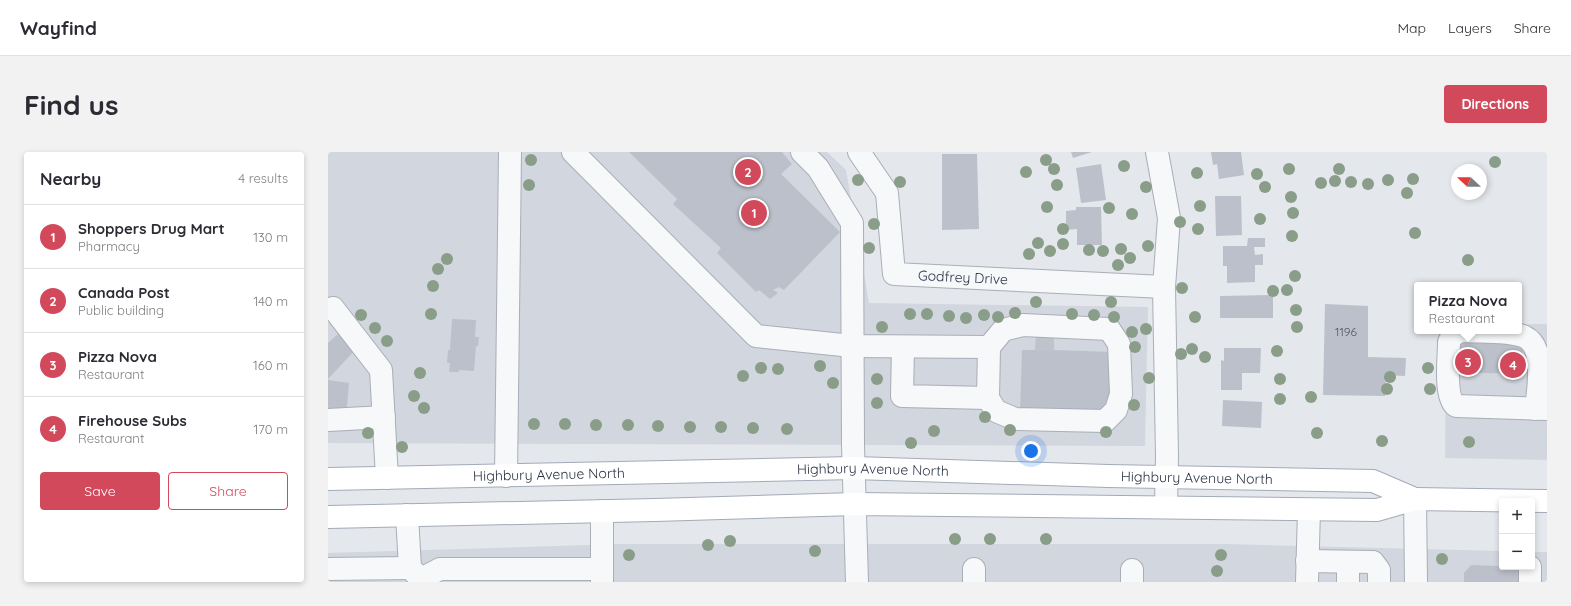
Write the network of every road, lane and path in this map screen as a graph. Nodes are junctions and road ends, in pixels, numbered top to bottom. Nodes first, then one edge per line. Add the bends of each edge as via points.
1 (510, 152) edge
2 (573, 152) edge
3 (802, 152) edge
4 (859, 152) edge
5 (1157, 152) edge
6 (1164, 288) junction
7 (333, 308) dead end
8 (1088, 328) junction
9 (1455, 334) edge
10 (1516, 334) edge
11 (993, 343) junction
12 (852, 346) junction
13 (903, 346) junction
14 (988, 398) junction
15 (1542, 409) edge
16 (384, 417) junction
17 (328, 420) edge
18 (854, 468) junction
19 (506, 476) junction
20 (387, 478) junction
21 (1166, 478) junction
22 (328, 479) edge
23 (1415, 499) junction
24 (1499, 500) edge
25 (1535, 501) edge
26 (1547, 501) edge
27 (856, 504) junction
28 (1166, 507) junction
29 (1309, 510) junction
30 (602, 511) junction
31 (407, 515) junction
32 (328, 517) edge
33 (328, 568) edge
34 (1530, 570) edge
35 (1307, 571) edge
36 (1348, 572) edge
37 (418, 576) edge
38 (602, 576) edge
39 (857, 582) edge
40 (1379, 582) edge
41 (1416, 582) edge
42 (1530, 582) edge

1 - 19 street
2 - 12 street via 756,336
3 - 12 street via 818,168 852,223
4 - 6 street, Godfrey Drive via 887,193 894,274
5 - 6 street via 1169,218
6 - 21 street
7 - 16 street via 381,370
8 - 11 street via 1073,341
8 - 11 street via 1023,325 1003,330
8 - 14 street via 1109,329 1120,344 1121,394 1116,410 1105,421 1015,419 996,411
9 - 15 street via 1449,342 1448,391 1452,404
10 - 15 street via 1532,341 1536,350
11 - 13 street
11 - 14 street
12 - 13 street
12 - 18 street
13 - 14 street via 902,396
16 - 17 street
16 - 20 street
18 - 19 main road, Highbury Avenue North
18 - 21 main road, Highbury Avenue North
18 - 27 street
19 - 20 main road, Highbury Avenue North
20 - 22 main road, Highbury Avenue North
21 - 23 main road, Highbury Avenue North via 1373,481
21 - 28 street
23 - 24 main road, Highbury Avenue North
23 - 29 main road, Highbury Avenue North via 1377,510
23 - 41 street
25 - 26 main road, Highbury Avenue North
27 - 28 main road, Highbury Avenue North
27 - 30 main road, Highbury Avenue North
27 - 39 street
28 - 29 main road, Highbury Avenue North
29 - 35 street
30 - 31 main road, Highbury Avenue North
30 - 38 street
31 - 32 main road, Highbury Avenue North
31 - 37 street
33 - 37 street
34 - 42 street
35 - 36 street
36 - 40 street via 1373,562 1379,570
37 - 38 street via 440,568

